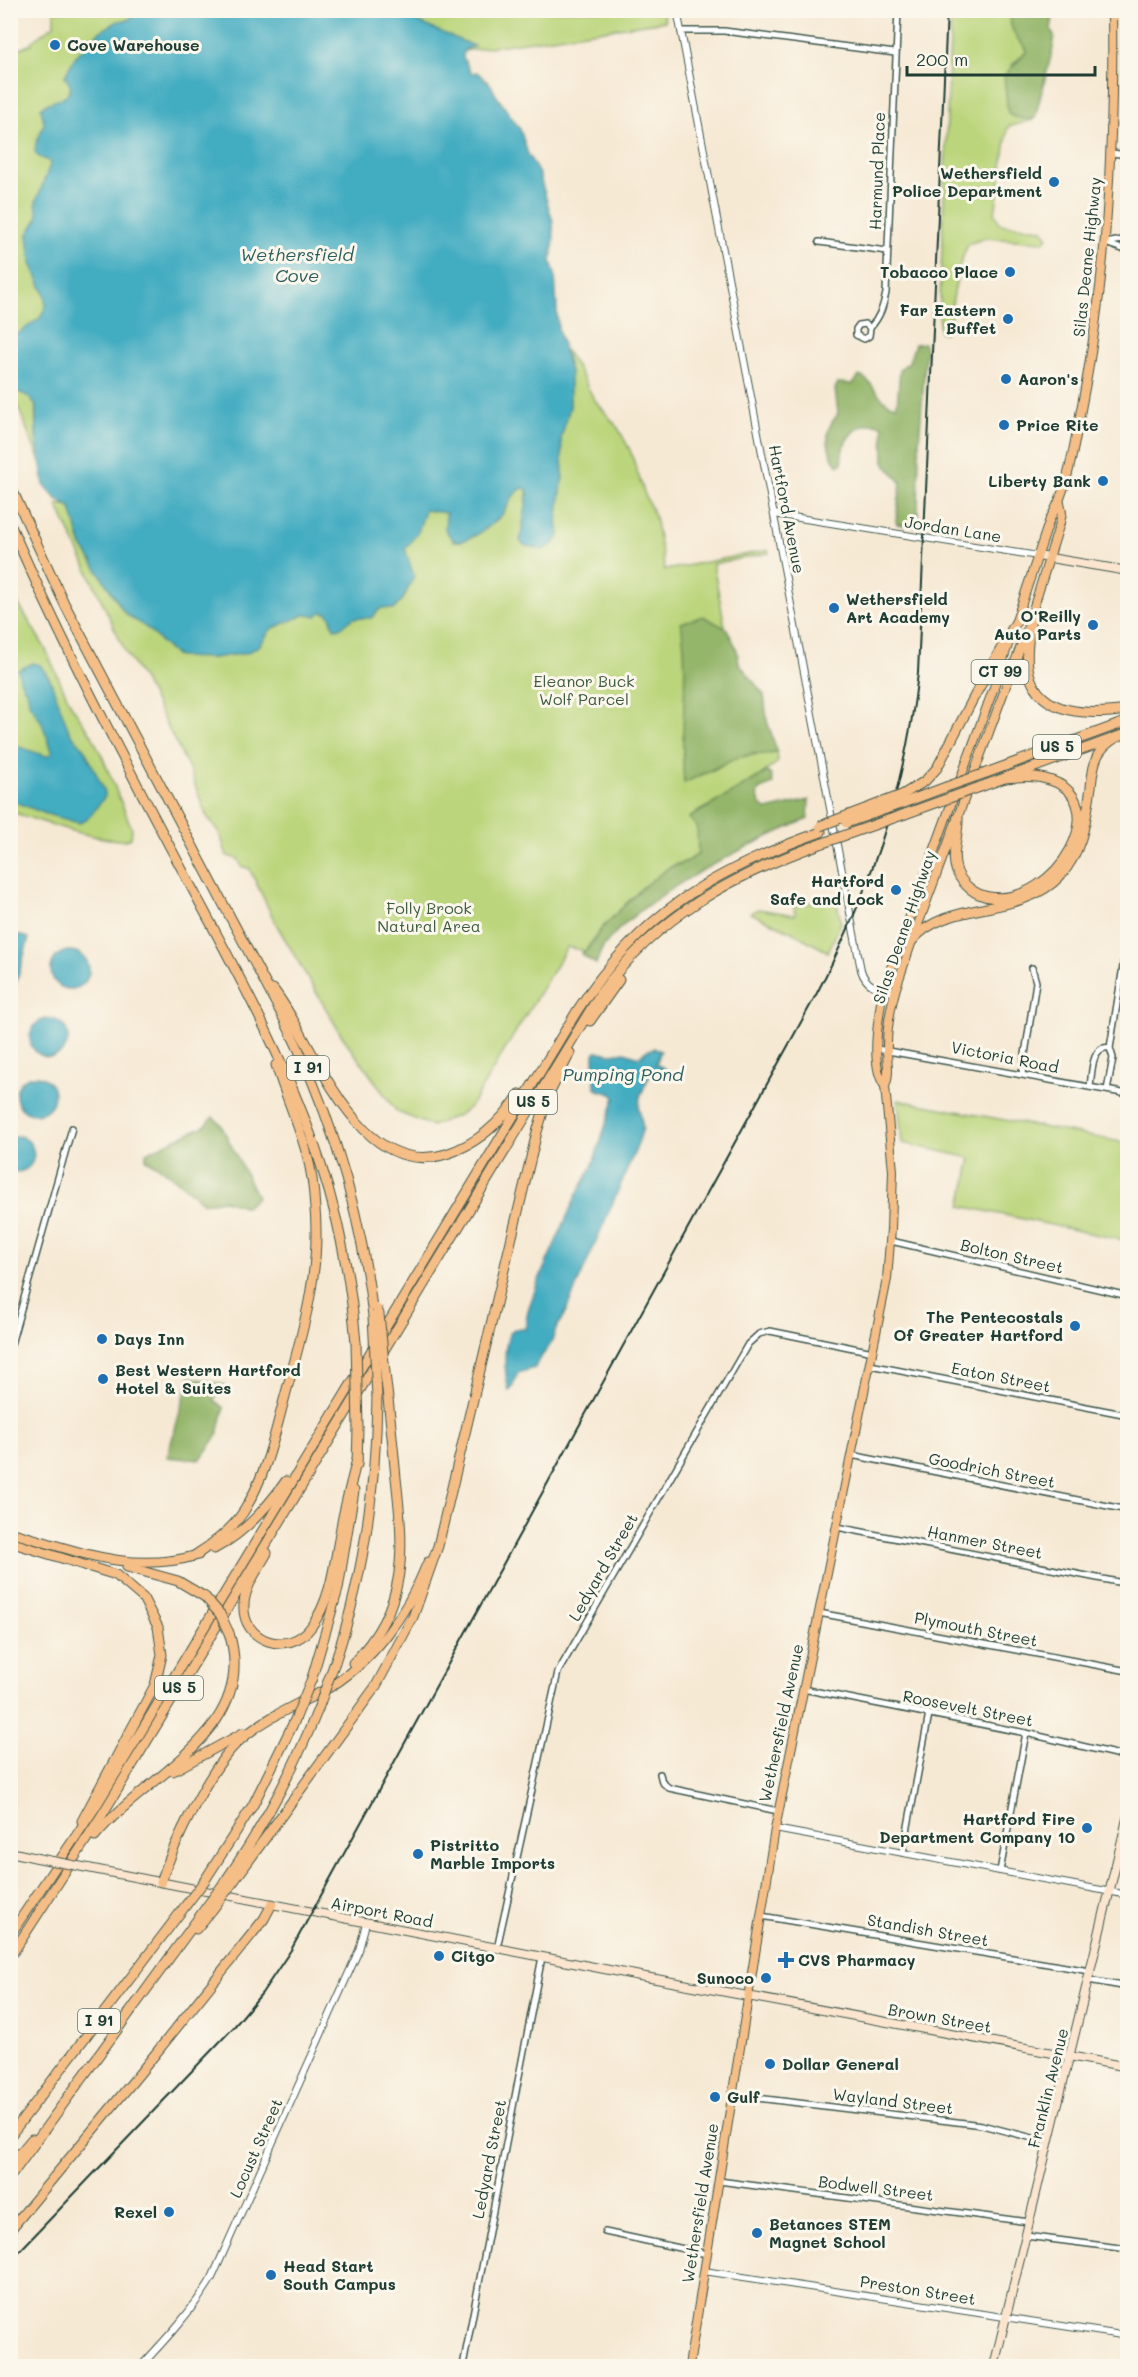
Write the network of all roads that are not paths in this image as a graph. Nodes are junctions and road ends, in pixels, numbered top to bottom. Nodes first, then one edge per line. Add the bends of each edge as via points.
1 (677, 10) edge
2 (897, 10) edge
3 (1112, 10) edge
4 (681, 31) junction
5 (895, 53) junction
6 (1112, 153) junction
7 (1128, 155) edge
8 (1128, 240) edge
9 (819, 242) dead end
10 (1105, 243) junction
11 (887, 251) junction
12 (1128, 251) edge
13 (870, 328) dead end
14 (10, 485) edge
15 (1060, 503) junction
16 (774, 514) junction
17 (10, 524) edge
18 (1038, 556) junction
19 (1050, 558) junction
20 (1128, 571) edge
21 (1031, 617) junction
22 (1016, 622) junction
23 (1128, 710) edge
24 (1128, 722) edge
25 (1128, 733) edge
26 (1117, 737) junction
27 (1005, 778) junction
28 (902, 799) junction
29 (958, 818) junction
30 (687, 909) junction
31 (1128, 935) edge
32 (912, 941) junction
33 (898, 948) junction
34 (908, 951) junction
35 (1032, 968) dead end
36 (258, 969) junction
37 (884, 990) junction
38 (895, 993) junction
39 (269, 1039) junction
40 (557, 1044) junction
41 (1110, 1048) junction
42 (882, 1049) junction
43 (1022, 1074) junction
44 (885, 1086) joint
45 (1090, 1087) junction
46 (1107, 1090) junction
47 (1128, 1094) edge
48 (72, 1128) dead end
49 (891, 1241) junction
50 (1128, 1296) edge
51 (375, 1312) junction
52 (10, 1348) edge
53 (873, 1352) junction
54 (870, 1365) junction
55 (1128, 1415) edge
56 (321, 1444) junction
57 (852, 1455) junction
58 (357, 1459) junction
59 (454, 1477) junction
60 (1128, 1510) edge
61 (837, 1527) junction
62 (10, 1532) edge
63 (12, 1543) edge
64 (94, 1556) junction
65 (194, 1556) junction
66 (1128, 1584) edge
67 (819, 1613) junction
68 (1128, 1671) edge
69 (803, 1689) junction
70 (309, 1697) junction
71 (929, 1714) junction
72 (261, 1724) junction
73 (1026, 1733) junction
74 (1128, 1757) edge
75 (660, 1774) dead end
76 (159, 1779) junction
77 (778, 1811) junction
78 (1128, 1815) edge
79 (775, 1829) junction
80 (71, 1845) junction
81 (10, 1852) edge
82 (903, 1853) junction
83 (1000, 1871) junction
84 (161, 1882) junction
85 (227, 1884) junction
86 (1109, 1891) junction
87 (1128, 1895) edge
88 (272, 1905) junction
89 (761, 1916) junction
90 (366, 1923) junction
91 (29, 1928) junction
92 (10, 1935) edge
93 (497, 1948) junction
94 (10, 1957) edge
95 (542, 1957) junction
96 (1090, 1971) junction
97 (1088, 1980) junction
98 (1128, 1987) edge
99 (748, 1996) junction
100 (1069, 2056) junction
101 (1128, 2067) edge
102 (732, 2095) junction
103 (57, 2113) junction
104 (10, 2136) edge
105 (1048, 2142) junction
106 (10, 2165) edge
107 (10, 2177) edge
108 (719, 2181) junction
109 (1029, 2222) junction
110 (10, 2230) edge
111 (605, 2232) dead end
112 (1026, 2236) junction
113 (1128, 2249) edge
114 (707, 2254) junction
115 (704, 2271) junction
116 (1006, 2317) junction
117 (1128, 2336) edge
118 (141, 2367) edge
119 (463, 2367) edge
120 (689, 2367) edge
121 (994, 2367) edge

1 - 4 street, Hartford Avenue
2 - 5 street, Harmund Place
3 - 6 main road, Silas Deane Highway / CT 99
4 - 5 street via 724,31
4 - 16 street, Hartford Avenue
5 - 11 street, Harmund Place
6 - 7 street
6 - 10 main road, Silas Deane Highway / CT 99
8 - 10 street
9 - 11 street
10 - 12 street
10 - 15 main road, Silas Deane Highway / CT 99 via 1087,378
11 - 13 street, Harmund Place via 886,292 878,320
14 - 36 highway, I 91 via 68,610
15 - 18 main road, Silas Deane Highway / CT 99 via 1050,519
15 - 19 main road, Silas Deane Highway / CT 99 via 1062,513
16 - 18 street, Jordan Lane
16 - 37 street, Hartford Avenue via 862,974 868,984
17 - 39 highway, I 91 via 80,672
18 - 19 main road, Jordan Lane
18 - 22 main road, Silas Deane Highway / CT 99
19 - 20 main road, Jordan Lane
19 - 21 main road, Silas Deane Highway / CT 99
21 - 23 highway via 1029,669 1043,697 1073,712
21 - 29 main road, Silas Deane Highway / CT 99
22 - 28 highway via 937,768
22 - 33 main road, Silas Deane Highway / CT 99
24 - 28 highway, US 5, bridge
25 - 26 highway, US 5
26 - 27 highway, US 5
26 - 32 highway via 1096,759 1081,841 1058,878 1023,899 937,921
27 - 29 highway via 1030,776 1050,780 1062,786 1074,800 1079,816 1076,835 1066,857 1050,877 1031,889 1008,896 989,897 973,891 956,867
27 - 30 highway, US 5, bridge via 745,874
28 - 40 highway, US 5, bridge via 734,867 671,906 602,975
29 - 32 main road, Silas Deane Highway / CT 99
30 - 56 highway, US 5 via 643,945 595,1002
30 - 59 highway via 651,943 608,994 575,1044 549,1096 531,1152
31 - 41 street
32 - 34 main road, Silas Deane Highway / CT 99
33 - 34 main road
33 - 37 main road, Silas Deane Highway / CT 99
34 - 38 main road, Silas Deane Highway / CT 99
35 - 43 street via 1036,982
36 - 40 highway via 281,999 350,1115 377,1140 409,1155 438,1156 487,1132 512,1106 541,1060
36 - 51 highway, I 91 via 301,1052 329,1123 356,1212
37 - 38 street, Hartford Avenue
37 - 42 main road, Silas Deane Highway
38 - 42 main road, Silas Deane Highway
39 - 58 highway, I 91, bridge via 328,1186 346,1263 356,1343
39 - 65 highway via 309,1166 316,1223 313,1280 306,1319 258,1484 235,1523
40 - 56 highway, US 5
41 - 45 street via 1098,1050
41 - 46 street via 1113,1058
42 - 43 street, Victoria Road
42 - 44 main road, Silas Deane Highway via 888,1079
43 - 45 street, Victoria Road
44 - 49 main road, Wethersfield Avenue via 892,1153
45 - 46 street, Victoria Road
46 - 47 street, Victoria Road
48 - 52 street
49 - 50 street, Bolton Street
49 - 53 main road, Wethersfield Avenue
51 - 70 highway, bridge via 379,1314 402,1527 402,1561 385,1618 368,1646 349,1667
51 - 85 highway, I 91, bridge via 375,1461 354,1595 318,1709 278,1797
53 - 54 main road, Wethersfield Avenue
53 - 93 street, Ledyard Street via 770,1331 759,1334 748,1344 558,1672
54 - 55 street, Eaton Street
54 - 57 main road, Wethersfield Avenue
56 - 58 highway via 314,1471 245,1598 249,1626 265,1640 278,1644 296,1640 309,1630 318,1615 330,1583
56 - 65 highway via 298,1463 256,1517 224,1543
56 - 80 highway, US 5
56 - 91 highway, US 5 via 102,1815
57 - 60 street, Goodrich Street
57 - 61 main road, Wethersfield Avenue
58 - 104 highway, I 91, bridge via 341,1578 312,1678 250,1811 205,1880
59 - 70 highway via 428,1561 402,1613 358,1665
59 - 85 highway via 431,1570 396,1652 364,1702
61 - 66 street, Hanmer Street
61 - 67 main road, Wethersfield Avenue
62 - 64 highway
63 - 80 highway via 116,1575 146,1603 160,1635 161,1663 155,1685
64 - 65 highway via 149,1564
64 - 76 highway, bridge via 178,1581 205,1597 220,1614 229,1633 234,1672 221,1712 201,1740
67 - 68 street, Plymouth Street
67 - 69 main road, Wethersfield Avenue
69 - 71 street, Roosevelt Street
69 - 77 main road, Wethersfield Avenue
70 - 72 highway
71 - 73 street, Roosevelt Street
71 - 82 street
72 - 76 highway
72 - 84 highway via 238,1742 219,1765 172,1853
73 - 74 street, Roosevelt Street
73 - 83 street
75 - 77 street via 669,1788
76 - 91 highway via 121,1807 102,1828
77 - 79 main road, Wethersfield Avenue
78 - 86 main road, Franklin Avenue
79 - 82 street
79 - 89 main road, Wethersfield Avenue
80 - 92 highway, US 5
81 - 84 main road, Airport Road, bridge
82 - 83 street
83 - 86 street
84 - 88 main road, Airport Road
85 - 103 highway, I 91, bridge
86 - 87 street
86 - 96 main road, Franklin Avenue
88 - 90 main road, Airport Road
88 - 110 highway via 148,2064
89 - 96 street, Standish Street
89 - 99 main road, Wethersfield Avenue
90 - 93 main road, Airport Road
90 - 118 street, Locust Street via 358,1950 212,2278 197,2303
91 - 94 highway, US 5
93 - 95 main road, Airport Road
95 - 99 main road, Airport Road
95 - 119 street, Ledyard Street
96 - 97 main road, Franklin Avenue
97 - 98 street
97 - 100 main road, Franklin Avenue
99 - 100 main road, Brown Street
99 - 102 main road, Wethersfield Avenue
100 - 101 main road, Brown Street
100 - 105 main road, Franklin Avenue
102 - 105 street, Wayland Street via 982,2125
102 - 108 main road, Wethersfield Avenue
103 - 106 highway
103 - 107 highway, I 91
105 - 109 main road, Franklin Avenue
108 - 109 street, Bodwell Street
108 - 114 main road, Wethersfield Avenue
109 - 112 main road, Franklin Avenue
111 - 114 street
112 - 113 street
112 - 116 main road, Franklin Avenue
114 - 115 main road, Wethersfield Avenue
115 - 116 street, Preston Street
115 - 120 main road, Wethersfield Avenue
116 - 117 street, Preston Street
116 - 121 main road, Franklin Avenue

